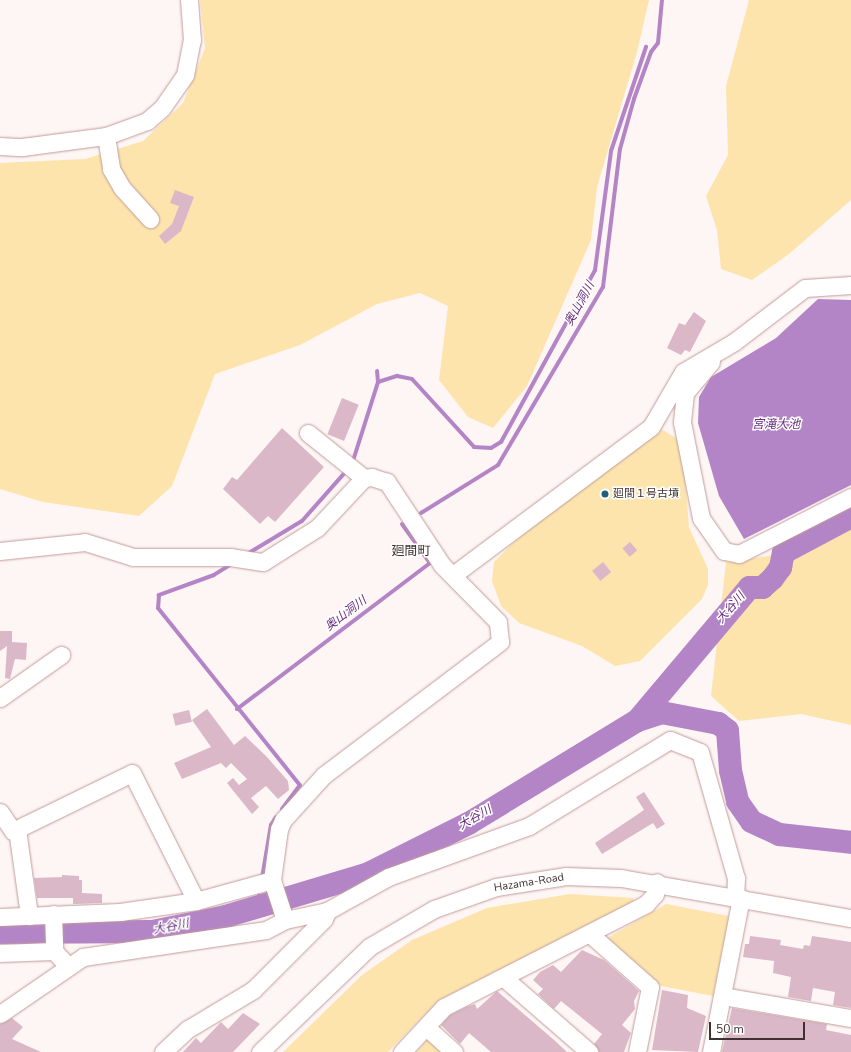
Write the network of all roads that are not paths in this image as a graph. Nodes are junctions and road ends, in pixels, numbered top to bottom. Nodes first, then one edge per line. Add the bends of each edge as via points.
1 (189, 0) edge
2 (106, 136) junction
3 (0, 146) edge
4 (150, 218) dead end
5 (851, 285) edge
6 (720, 348) junction
7 (308, 433) dead end
8 (355, 471) junction
9 (851, 497) edge
10 (0, 551) edge
11 (453, 575) junction
12 (61, 655) dead end
13 (0, 698) edge
14 (0, 812) edge
15 (17, 829) junction
16 (272, 880) junction
17 (657, 882) junction
18 (738, 897) junction
19 (196, 901) junction
20 (326, 911) junction
21 (53, 914) junction
22 (283, 915) junction
23 (29, 916) junction
24 (0, 917) edge
25 (851, 918) edge
26 (590, 934) junction
27 (54, 951) junction
28 (0, 953) edge
29 (68, 966) junction
30 (504, 978) junction
31 (722, 996) junction
32 (0, 1014) edge
33 (851, 1018) edge
34 (426, 1027) junction
35 (163, 1052) edge
36 (260, 1052) edge
37 (402, 1052) edge
38 (454, 1052) edge
39 (589, 1052) edge
40 (637, 1052) edge
41 (711, 1052) edge

1 - 2 street via 192,20 190,58 179,85 162,108 146,121
2 - 3 street via 22,147
2 - 4 street via 111,169 122,188
5 - 6 street via 805,288 734,342
6 - 9 street via 685,393 682,422 701,518 724,551 739,554
6 - 11 street via 683,372 651,427
7 - 8 street
8 - 10 street via 317,528 263,562 240,559 133,557 86,542
8 - 11 street via 387,482 442,564
11 - 16 street via 498,622 500,642 308,790 279,829
12 - 13 street
14 - 15 street via 13,831
15 - 19 street via 132,773
15 - 23 street
16 - 19 street
16 - 22 street
17 - 18 street, Hazama-Road
17 - 26 street via 654,894 646,904
17 - 36 street, Hazama-Road via 566,876 496,887 434,909 369,947
18 - 20 street via 736,878 700,752 670,740 529,826 375,883
18 - 25 street, Hazama-Road
18 - 31 street
19 - 21 street via 120,912
20 - 22 street
20 - 35 street via 324,919 253,990 188,1029
21 - 23 street
21 - 27 street
22 - 29 street via 266,930 83,957
23 - 24 street
26 - 30 street
26 - 40 street via 650,988
27 - 28 street
27 - 29 street
29 - 32 street
30 - 34 street via 444,1007
30 - 39 street
31 - 33 street
31 - 41 street
34 - 37 street
34 - 38 street

